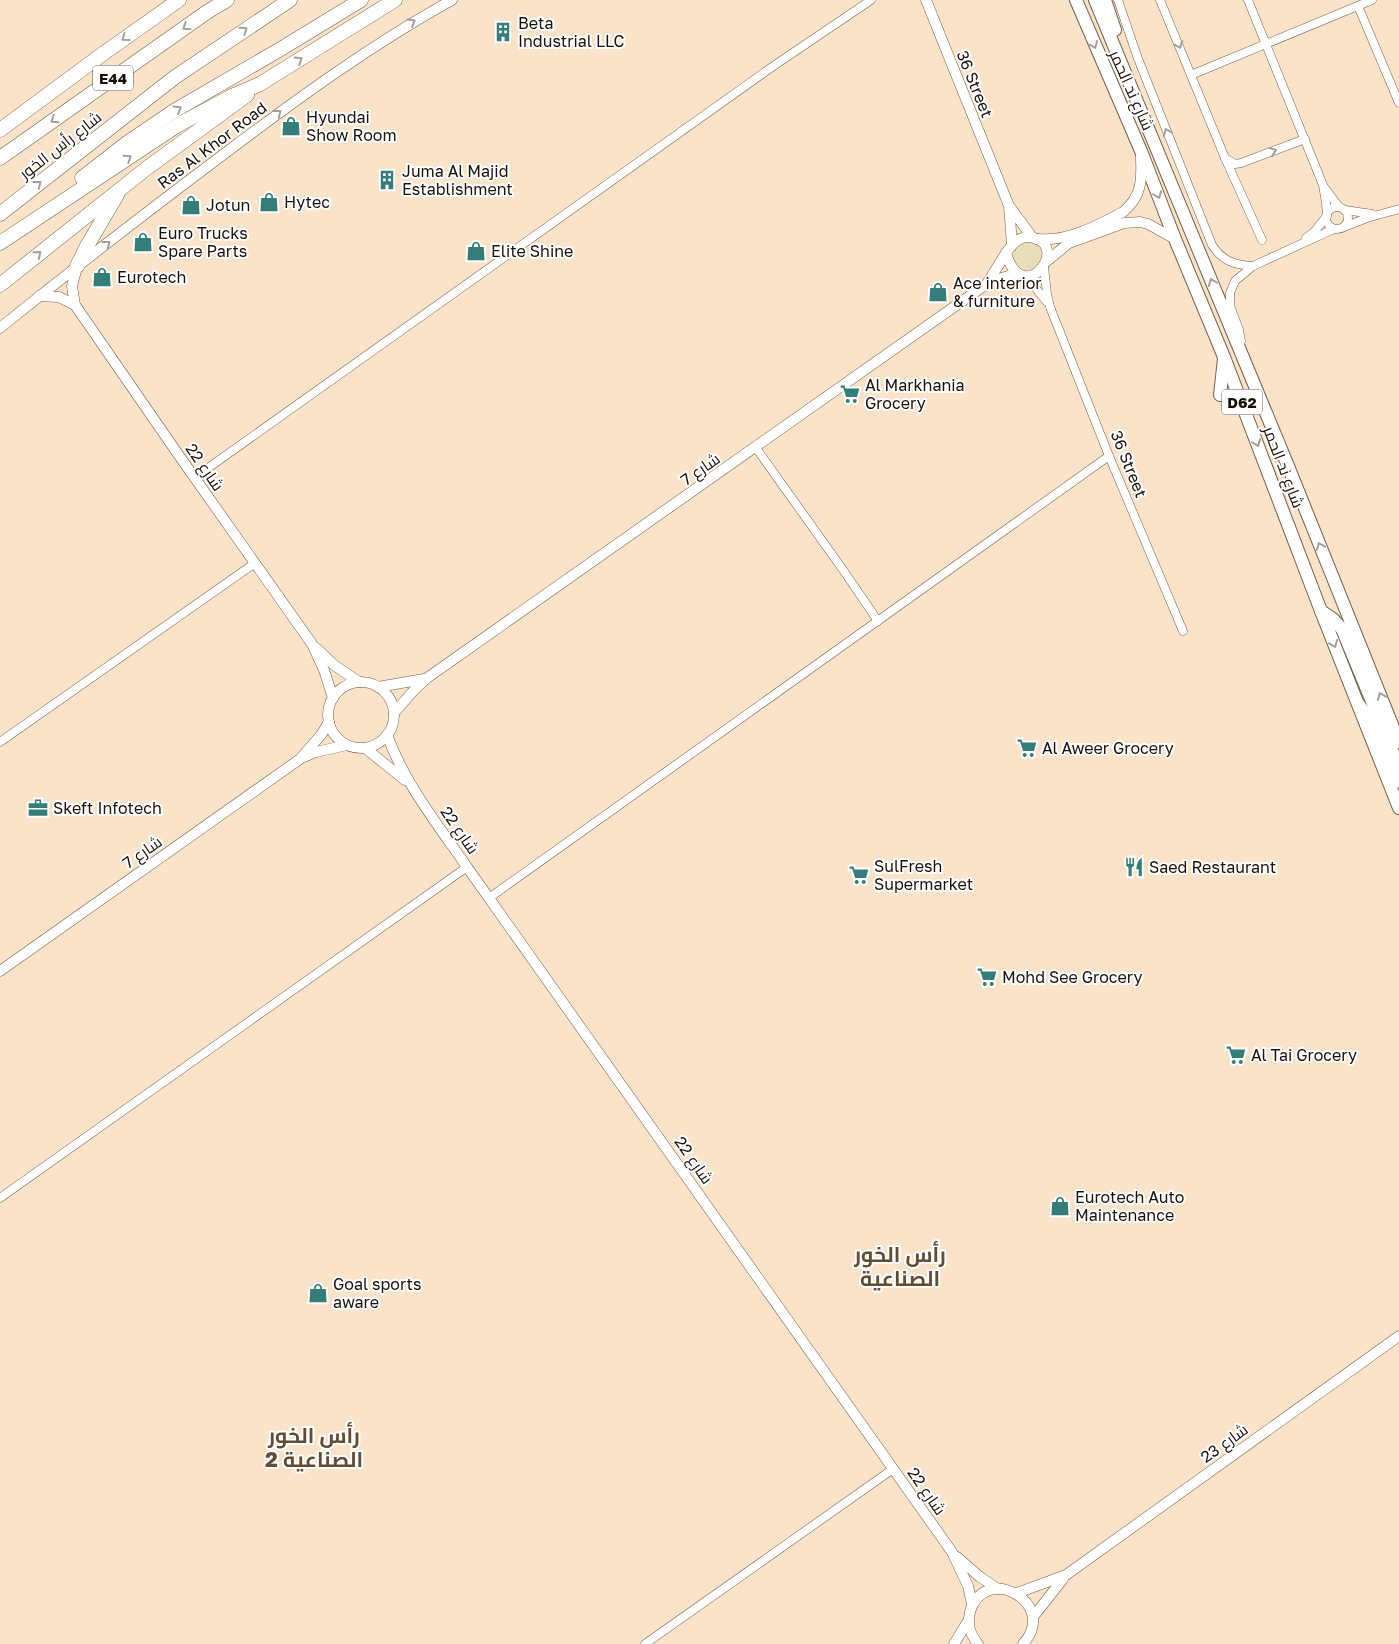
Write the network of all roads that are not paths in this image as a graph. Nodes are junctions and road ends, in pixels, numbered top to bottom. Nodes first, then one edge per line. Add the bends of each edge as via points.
1 (180, 0) edge
2 (223, 0) edge
3 (227, 0) edge
4 (290, 0) edge
5 (361, 0) edge
6 (396, 0) edge
7 (452, 0) edge
8 (871, 0) edge
9 (926, 0) edge
10 (1076, 0) edge
11 (1095, 0) edge
12 (1106, 0) edge
13 (1118, 0) edge
14 (1160, 0) edge
15 (1248, 0) edge
16 (1372, 0) edge
17 (1358, 6) junction
18 (207, 12) junction
19 (1266, 45) junction
20 (1191, 75) junction
21 (1128, 83) junction
22 (260, 84) junction
23 (1398, 98) edge
24 (0, 130) edge
25 (1305, 139) junction
26 (1141, 151) junction
27 (0, 158) edge
28 (1225, 158) junction
29 (1241, 163) junction
30 (1237, 182) junction
31 (1323, 185) junction
32 (123, 187) junction
33 (1009, 206) junction
34 (1342, 209) junction
35 (1399, 209) edge
36 (0, 214) edge
37 (1379, 214) junction
38 (1326, 216) junction
39 (28, 223) junction
40 (1344, 227) junction
41 (1334, 229) junction
42 (1034, 238) junction
43 (1175, 239) junction
44 (1262, 240) dead end
45 (0, 243) edge
46 (1296, 246) junction
47 (1009, 249) junction
48 (1045, 264) junction
49 (78, 266) junction
50 (1253, 266) junction
51 (1020, 274) junction
52 (988, 283) junction
53 (0, 285) edge
54 (39, 296) junction
55 (75, 305) junction
56 (1050, 307) junction
57 (0, 328) edge
58 (1240, 350) junction
59 (1224, 357) junction
60 (1220, 395) dead end
61 (756, 448) junction
62 (1109, 456) junction
63 (194, 478) junction
64 (255, 563) junction
65 (1321, 611) junction
66 (878, 621) junction
67 (1184, 631) dead end
68 (312, 644) junction
69 (427, 678) junction
70 (359, 682) junction
71 (378, 687) junction
72 (333, 698) junction
73 (1358, 702) junction
74 (394, 713) junction
75 (1391, 720) junction
76 (329, 722) junction
77 (1399, 733) edge
78 (387, 735) junction
79 (0, 742) edge
80 (1399, 742) edge
81 (347, 745) junction
82 (364, 748) junction
83 (300, 759) junction
84 (1399, 766) edge
85 (1399, 782) edge
86 (411, 786) junction
87 (1399, 808) edge
88 (467, 867) junction
89 (489, 898) junction
90 (0, 971) edge
91 (0, 1198) edge
92 (1399, 1336) edge
93 (893, 1469) junction
94 (952, 1552) junction
95 (1066, 1575) junction
96 (998, 1589) junction
97 (1017, 1593) junction
98 (972, 1604) junction
99 (1032, 1617) junction
100 (968, 1621) junction
101 (1026, 1642) edge
102 (645, 1644) edge
103 (954, 1644) edge
104 (978, 1644) edge

1 -> 24 highway
2 - 18 highway
3 - 18 highway, شارع رأس الخور / E44
36 -> 4 highway, شارع رأس الخور / E44 via 175,77
39 -> 5 highway via 158,122
22 -> 6 highway
49 -> 7 street, Ras Al Khor Road via 306,92
8 - 63 street
9 - 33 street, 36 Street
10 -> 26 main road, شارع ند الحمر / D62
11 - 21 main road, شارع ند الحمر / D62
12 - 21 main road
50 -> 13 street via 1224,259 1212,245
14 -> 20 street
15 - 19 street
16 - 17 street
17 - 19 street
17 - 23 street
18 -> 27 highway, شارع رأس الخور / E44
19 - 20 street
19 - 25 street
20 - 28 street
58 -> 21 main road, شارع ند الحمر / D62
22 - 32 highway
39 -> 22 highway via 178,125
29 -> 25 street
25 - 31 street
26 - 42 street via 1140,189 1123,212 1067,237 1052,240
26 -> 43 main road, شارع ند الحمر / D62
28 - 29 street via 1235,164
28 - 30 street
29 - 30 street
30 - 44 street
31 - 34 street
31 - 38 street
32 - 49 highway
53 -> 32 highway
33 - 42 street, 36 Street
33 - 47 street, 36 Street
34 - 37 street
34 - 38 street via 1331,209
34 - 40 street via 1348,218
35 - 37 street
37 - 40 street
38 - 41 street
38 - 46 street via 1314,232
39 - 45 highway
40 - 41 street
41 - 46 street
42 - 47 street via 1018,239
42 - 48 street via 1046,248
43 - 48 street via 1148,224 1124,223 1069,243
43 - 59 main road, شارع ند الحمر / D62
46 - 50 street
47 - 51 street via 1009,262
47 - 52 street, شارع 7
48 - 51 street via 1035,274
48 - 56 street, 36 Street
49 - 54 street, Ras Al Khor Road
49 - 55 street via 72,286
50 - 58 street via 1235,281 1230,293
51 - 52 street, شارع 7
51 - 56 street, 36 Street
52 - 61 street, شارع 7
54 - 55 street via 59,297
54 - 57 street, Ras Al Khor Road
55 - 63 street, شارع 22
56 - 62 street, 36 Street
75 -> 58 main road, شارع ند الحمر / D62
59 - 60 main road
59 -> 65 main road, شارع ند الحمر / D62
61 - 66 street
61 - 69 street, شارع 7
62 - 66 street
62 - 67 street, 36 Street
63 - 64 street, شارع 22
64 - 68 street, شارع 22
64 - 79 street
65 -> 73 main road, شارع ند الحمر / D62
65 - 84 main road via 1342,630
66 - 89 street
68 - 70 street, شارع 22
68 - 72 street, شارع 22
69 - 71 street
69 - 74 street
70 - 71 street
70 - 72 street via 340,690
71 - 74 street via 392,703
72 - 76 street
73 - 85 main road via 1372,722
73 - 87 main road, شارع ند الحمر / D62
74 - 78 street via 393,725
75 - 77 main road
75 - 80 main road, شارع ند الحمر / D62
76 - 81 street via 332,732
76 - 83 street, شارع 7
78 - 82 street via 373,746
78 - 86 street, شارع 22
81 - 82 street
81 - 83 street, شارع 7
82 - 86 street, شارع 22
83 - 90 street, شارع 7
86 - 88 street, شارع 22
88 - 89 street, شارع 22
88 - 91 street
89 - 93 street, شارع 22
92 - 95 street, شارع 23
93 - 94 street, شارع 22
93 - 102 street
94 - 96 street, شارع 22
94 - 98 street, شارع 22 via 968,1586
95 - 97 street, شارع 23
95 - 99 street, شارع 23
96 - 97 street
96 - 98 street via 979,1596
97 - 99 street via 1030,1607
98 - 100 street
99 - 101 street via 1031,1632
100 - 103 street
100 - 104 street via 971,1635

